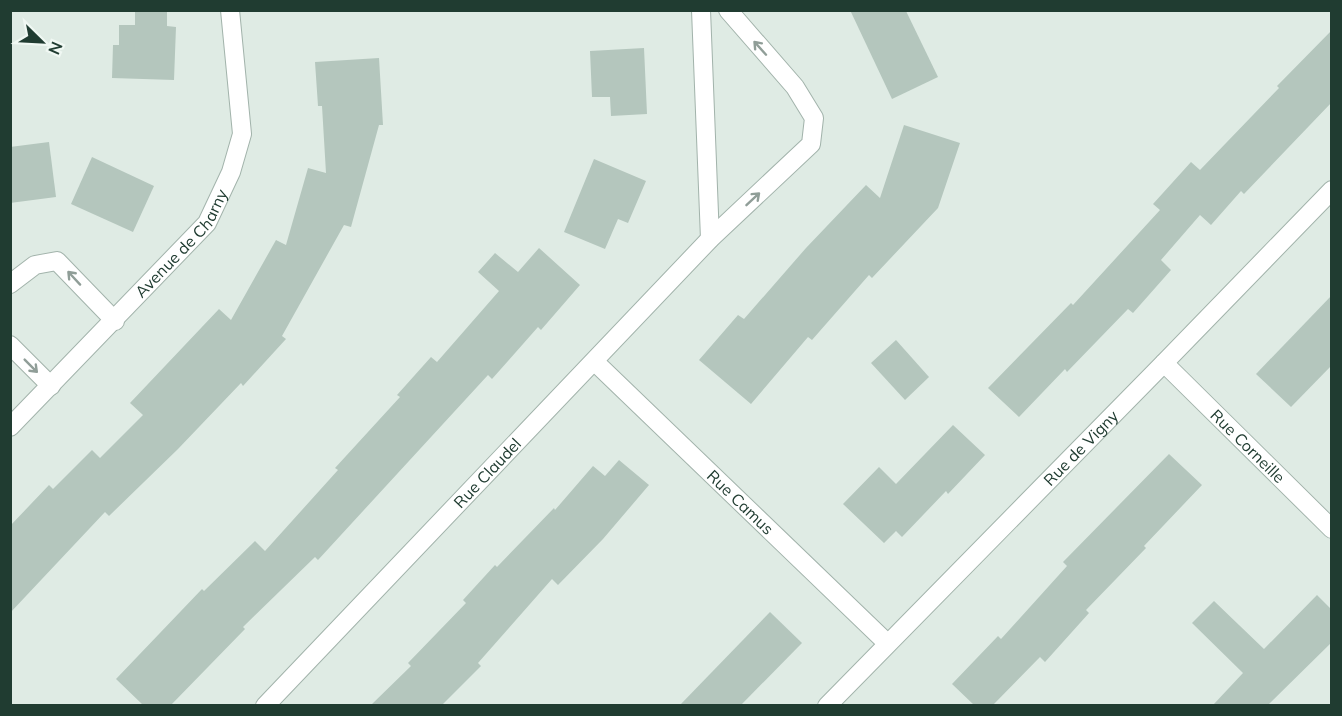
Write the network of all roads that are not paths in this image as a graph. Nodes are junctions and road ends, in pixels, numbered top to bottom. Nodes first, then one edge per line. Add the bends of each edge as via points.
1 (230, 10) edge
2 (701, 10) edge
3 (728, 10) edge
4 (1332, 189) edge
5 (711, 239) junction
6 (10, 284) edge
7 (114, 321) junction
8 (10, 345) edge
9 (595, 362) junction
10 (1164, 363) junction
11 (51, 386) junction
12 (10, 427) edge
13 (1332, 529) edge
14 (887, 643) junction
15 (265, 705) edge
16 (827, 705) edge

1 - 7 street, Avenue de Charny via 242,134 231,172 207,223
2 - 5 street
5 -> 3 street, Rue Claudel via 811,144 814,118 795,87
4 - 10 street, Rue de Vigny
5 - 9 street, Rue Claudel
7 -> 6 street via 57,261 35,265
7 - 11 street, Avenue de Charny
8 -> 11 street
9 - 14 street, Rue Camus
9 - 15 street, Rue Claudel
10 - 13 street, Rue Corneille
10 - 14 street, Rue de Vigny
11 - 12 street, Avenue de Charny
14 - 16 street, Rue de Vigny

